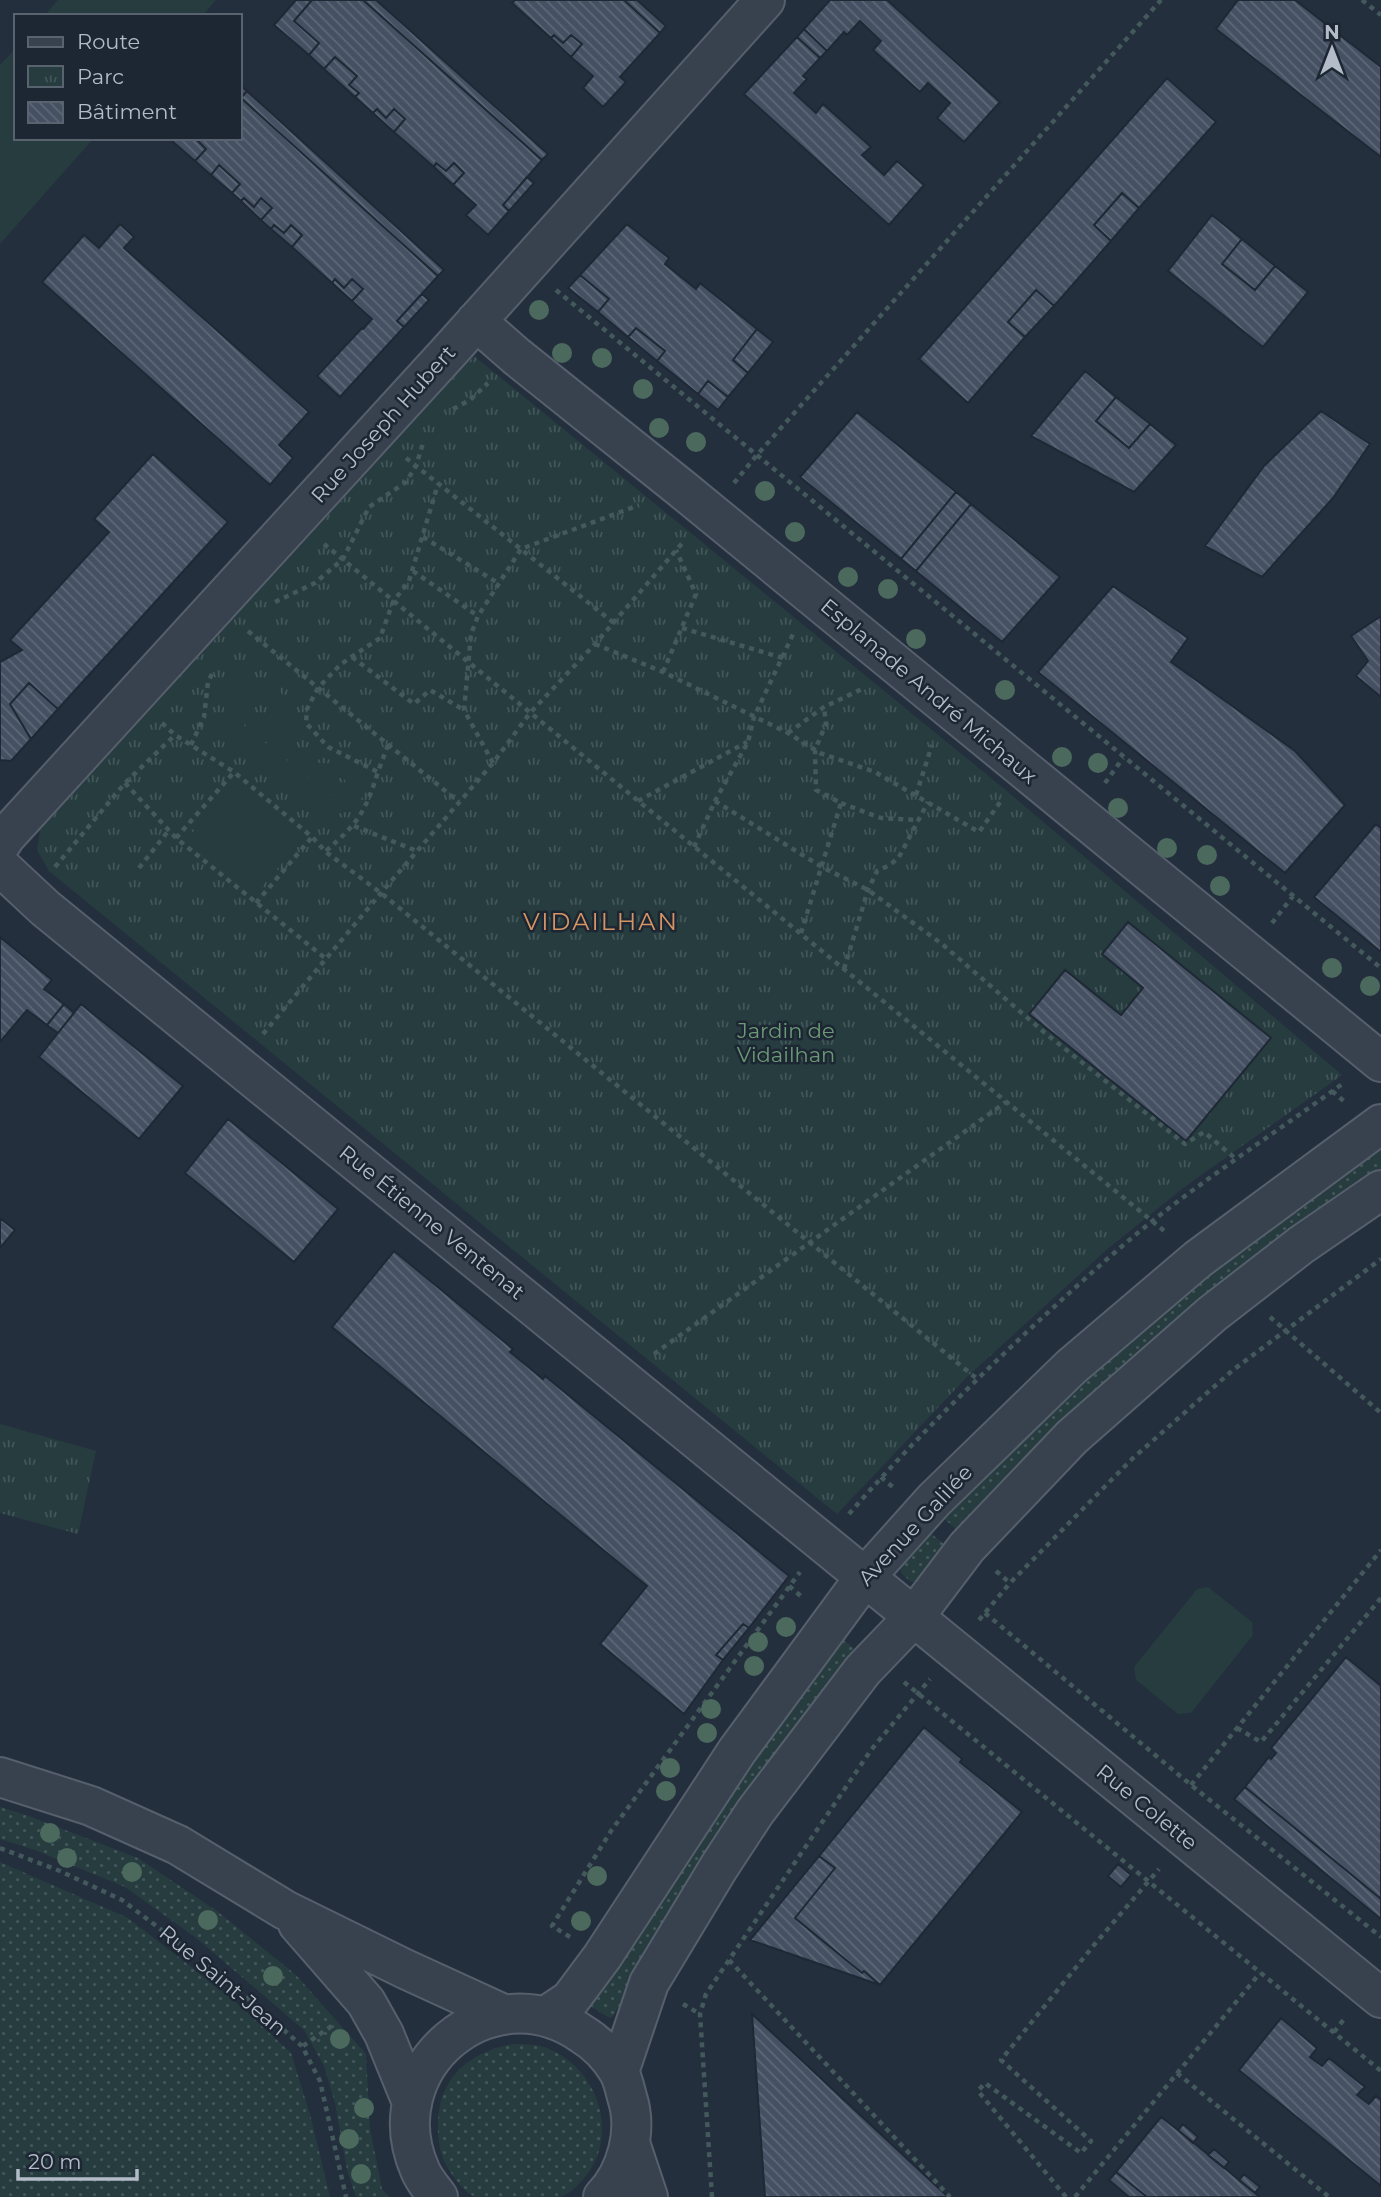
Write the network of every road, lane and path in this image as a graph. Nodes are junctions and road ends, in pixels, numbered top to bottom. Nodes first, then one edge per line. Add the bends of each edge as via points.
1 (765, 0) edge
2 (1160, 0) edge
3 (1362, 0) edge
4 (1381, 15) edge
5 (526, 265) junction
6 (477, 321) junction
7 (516, 356) junction
8 (448, 412) dead end
9 (375, 431) junction
10 (425, 439) dead end
11 (756, 456) junction
12 (416, 466) junction
13 (438, 484) junction
14 (696, 500) junction
15 (312, 502) junction
16 (423, 537) junction
17 (521, 549) junction
18 (676, 550) junction
19 (343, 559) junction
20 (413, 570) junction
21 (498, 583) junction
22 (812, 594) junction
23 (393, 602) junction
24 (217, 605) junction
25 (265, 607) dead end
26 (478, 616) junction
27 (614, 623) junction
28 (681, 628) junction
29 (595, 644) junction
30 (352, 657) junction
31 (783, 658) junction
32 (218, 661) dead end
33 (469, 662) junction
34 (896, 664) junction
35 (663, 672) junction
36 (318, 688) junction
37 (132, 697) junction
38 (945, 704) junction
39 (824, 707) junction
40 (464, 710) junction
41 (530, 713) junction
42 (754, 717) junction
43 (788, 733) junction
44 (176, 735) junction
45 (748, 742) junction
46 (191, 745) junction
47 (388, 745) junction
48 (815, 750) junction
49 (493, 763) junction
50 (234, 772) junction
51 (378, 772) junction
52 (125, 783) junction
53 (1008, 792) dead end
54 (916, 795) junction
55 (637, 801) junction
56 (715, 801) junction
57 (459, 802) junction
58 (928, 802) junction
59 (841, 803) junction
60 (919, 820) junction
61 (354, 826) junction
62 (169, 830) junction
63 (312, 837) junction
64 (176, 838) junction
65 (0, 845) edge
66 (694, 847) junction
67 (417, 851) junction
68 (326, 852) junction
69 (0, 866) edge
70 (822, 867) junction
71 (139, 868) dead end
72 (868, 890) junction
73 (381, 893) junction
74 (257, 903) junction
75 (45, 908) junction
76 (801, 934) junction
77 (326, 958) junction
78 (1381, 968) edge
79 (844, 969) junction
80 (257, 1041) dead end
81 (1368, 1069) edge
82 (1006, 1102) junction
83 (1381, 1124) edge
84 (1236, 1159) junction
85 (1381, 1189) edge
86 (1146, 1217) dead end
87 (810, 1242) junction
88 (1381, 1259) edge
89 (1286, 1329) junction
90 (646, 1359) dead end
91 (976, 1378) junction
92 (1381, 1413) edge
93 (846, 1518) dead end
94 (1381, 1550) edge
95 (865, 1577) junction
96 (1381, 1598) edge
97 (985, 1613) junction
98 (914, 1617) junction
99 (976, 1623) dead end
100 (898, 1676) dead end
101 (933, 1676) dead end
102 (918, 1693) junction
103 (1237, 1728) junction
104 (0, 1777) edge
105 (1191, 1785) junction
106 (0, 1848) edge
107 (1153, 1876) dead end
108 (1148, 1881) junction
109 (285, 1910) junction
110 (1381, 1937) edge
111 (729, 1960) junction
112 (1261, 1973) junction
113 (1381, 1998) edge
114 (503, 2014) junction
115 (547, 2016) junction
116 (1381, 2071) edge
117 (619, 2072) junction
118 (1178, 2073) junction
119 (411, 2100) junction
120 (630, 2143) junction
121 (346, 2197) edge
122 (438, 2197) edge
123 (603, 2197) edge
124 (648, 2197) edge
125 (712, 2197) edge
126 (950, 2197) edge
127 (1066, 2197) edge
128 (1075, 2197) edge
129 (1329, 2197) edge

1 - 5 street, Rue Joseph Hubert
2 - 11 path
3 - 4 path
5 - 6 street, Rue Joseph Hubert
5 - 11 path
6 - 7 street, Esplanade André Michaux
6 - 9 street, Rue Joseph Hubert
7 - 8 path via 470,400
7 - 14 street, Esplanade André Michaux
9 - 12 path
9 - 15 street, Rue Joseph Hubert
10 - 12 path
11 - 14 path
11 - 78 path
12 - 13 path
12 - 19 path via 406,482 369,508
13 - 16 path
13 - 17 path
14 - 17 path
14 - 18 path
14 - 22 street, Esplanade André Michaux
15 - 19 path via 324,512 306,530
15 - 24 street, Rue Joseph Hubert
16 - 20 path
16 - 21 path
17 - 21 path
17 - 27 path
18 - 27 path
18 - 28 path via 696,594
19 - 23 path
19 - 25 path via 315,583
20 - 23 path
20 - 26 path
21 - 26 path
22 - 31 path
22 - 34 street, Esplanade André Michaux
23 - 30 path via 380,638
23 - 33 path
24 - 36 path
24 - 37 street, Rue Joseph Hubert
26 - 33 path
27 - 29 path
28 - 31 path
28 - 35 path
29 - 35 path
29 - 41 path
30 - 36 path
30 - 40 path via 414,704 430,690
31 - 42 path
32 - 46 path via 208,682 204,717
33 - 40 path
33 - 41 path
34 - 38 street, Esplanade André Michaux
34 - 39 path via 874,683
35 - 42 path
36 - 47 path
36 - 51 path via 307,709 306,723 313,733 328,747
37 - 44 path
37 - 65 street, Rue Joseph Hubert
38 - 54 path
38 - 81 street, Esplanade André Michaux
39 - 43 path
39 - 48 path via 826,724
40 - 49 path
41 - 49 path
41 - 55 path
42 - 43 path
42 - 45 path
43 - 48 path
44 - 46 path
44 - 52 path
45 - 55 path
45 - 56 path
46 - 50 path
47 - 51 path
47 - 57 path
48 - 54 path via 874,772
48 - 59 path via 816,790
49 - 57 path
50 - 63 path
50 - 64 path
51 - 61 path
52 - 62 path
52 - 75 path via 47,877 61,889
53 - 58 path via 979,832
54 - 58 path
55 - 66 path
56 - 66 path
56 - 70 path
57 - 67 path
58 - 60 path
59 - 60 path via 881,818
59 - 70 path
60 - 72 path via 899,858 877,872
61 - 67 path
61 - 68 path
62 - 64 path
62 - 71 path
63 - 68 path
63 - 74 path
64 - 74 path
66 - 76 path
67 - 73 path
68 - 73 path
69 - 75 street, Rue Étienne Ventenat
70 - 72 path
70 - 76 path
72 - 79 path
72 - 84 path via 942,944 1045,1034 1185,1144 1203,1132
73 - 77 path
73 - 87 path
74 - 77 path
75 - 95 street, Rue Étienne Ventenat
76 - 79 path
77 - 80 path
79 - 82 path
81 - 84 path
82 - 86 path
82 - 87 path
83 - 95 street, Avenue Galilée via 1198,1259 1071,1367 934,1500
84 - 91 path via 1153,1221
85 - 98 street via 1221,1306 1072,1437 967,1547
87 - 90 path
87 - 91 path
88 - 89 path
89 - 92 path
89 - 97 path via 1132,1459
91 - 93 path
94 - 103 path
95 - 98 street, Rue Étienne Ventenat
95 - 115 street, Avenue Galilée via 737,1751 602,1957 570,2000
96 - 103 path via 1261,1742
97 - 99 path
97 - 105 path
98 - 113 street, Rue Colette
98 - 117 street via 863,1670 762,1802 719,1867 649,1983
100 - 102 path
101 - 102 path
102 - 108 path
102 - 111 path via 871,1750
103 - 105 path
104 - 109 street via 91,1806 178,1845
105 - 110 path
106 - 121 path, Rue Saint-Jean via 122,1900 221,1975 302,2046 320,2081
107 - 108 path
108 - 112 path
108 - 127 path via 1001,2060 1091,2141 1081,2152 985,2084 978,2091
109 - 114 street
109 - 119 street via 366,2003
111 - 125 path via 706,1994 700,2014
111 - 126 path
112 - 116 path
112 - 118 path
114 - 115 street
114 - 119 street via 454,2035 435,2053
115 - 117 street via 567,2023 597,2044
117 - 120 street via 630,2107
118 - 128 path
118 - 129 path
119 - 122 street via 410,2137 420,2172
120 - 123 street via 622,2171
120 - 124 street

